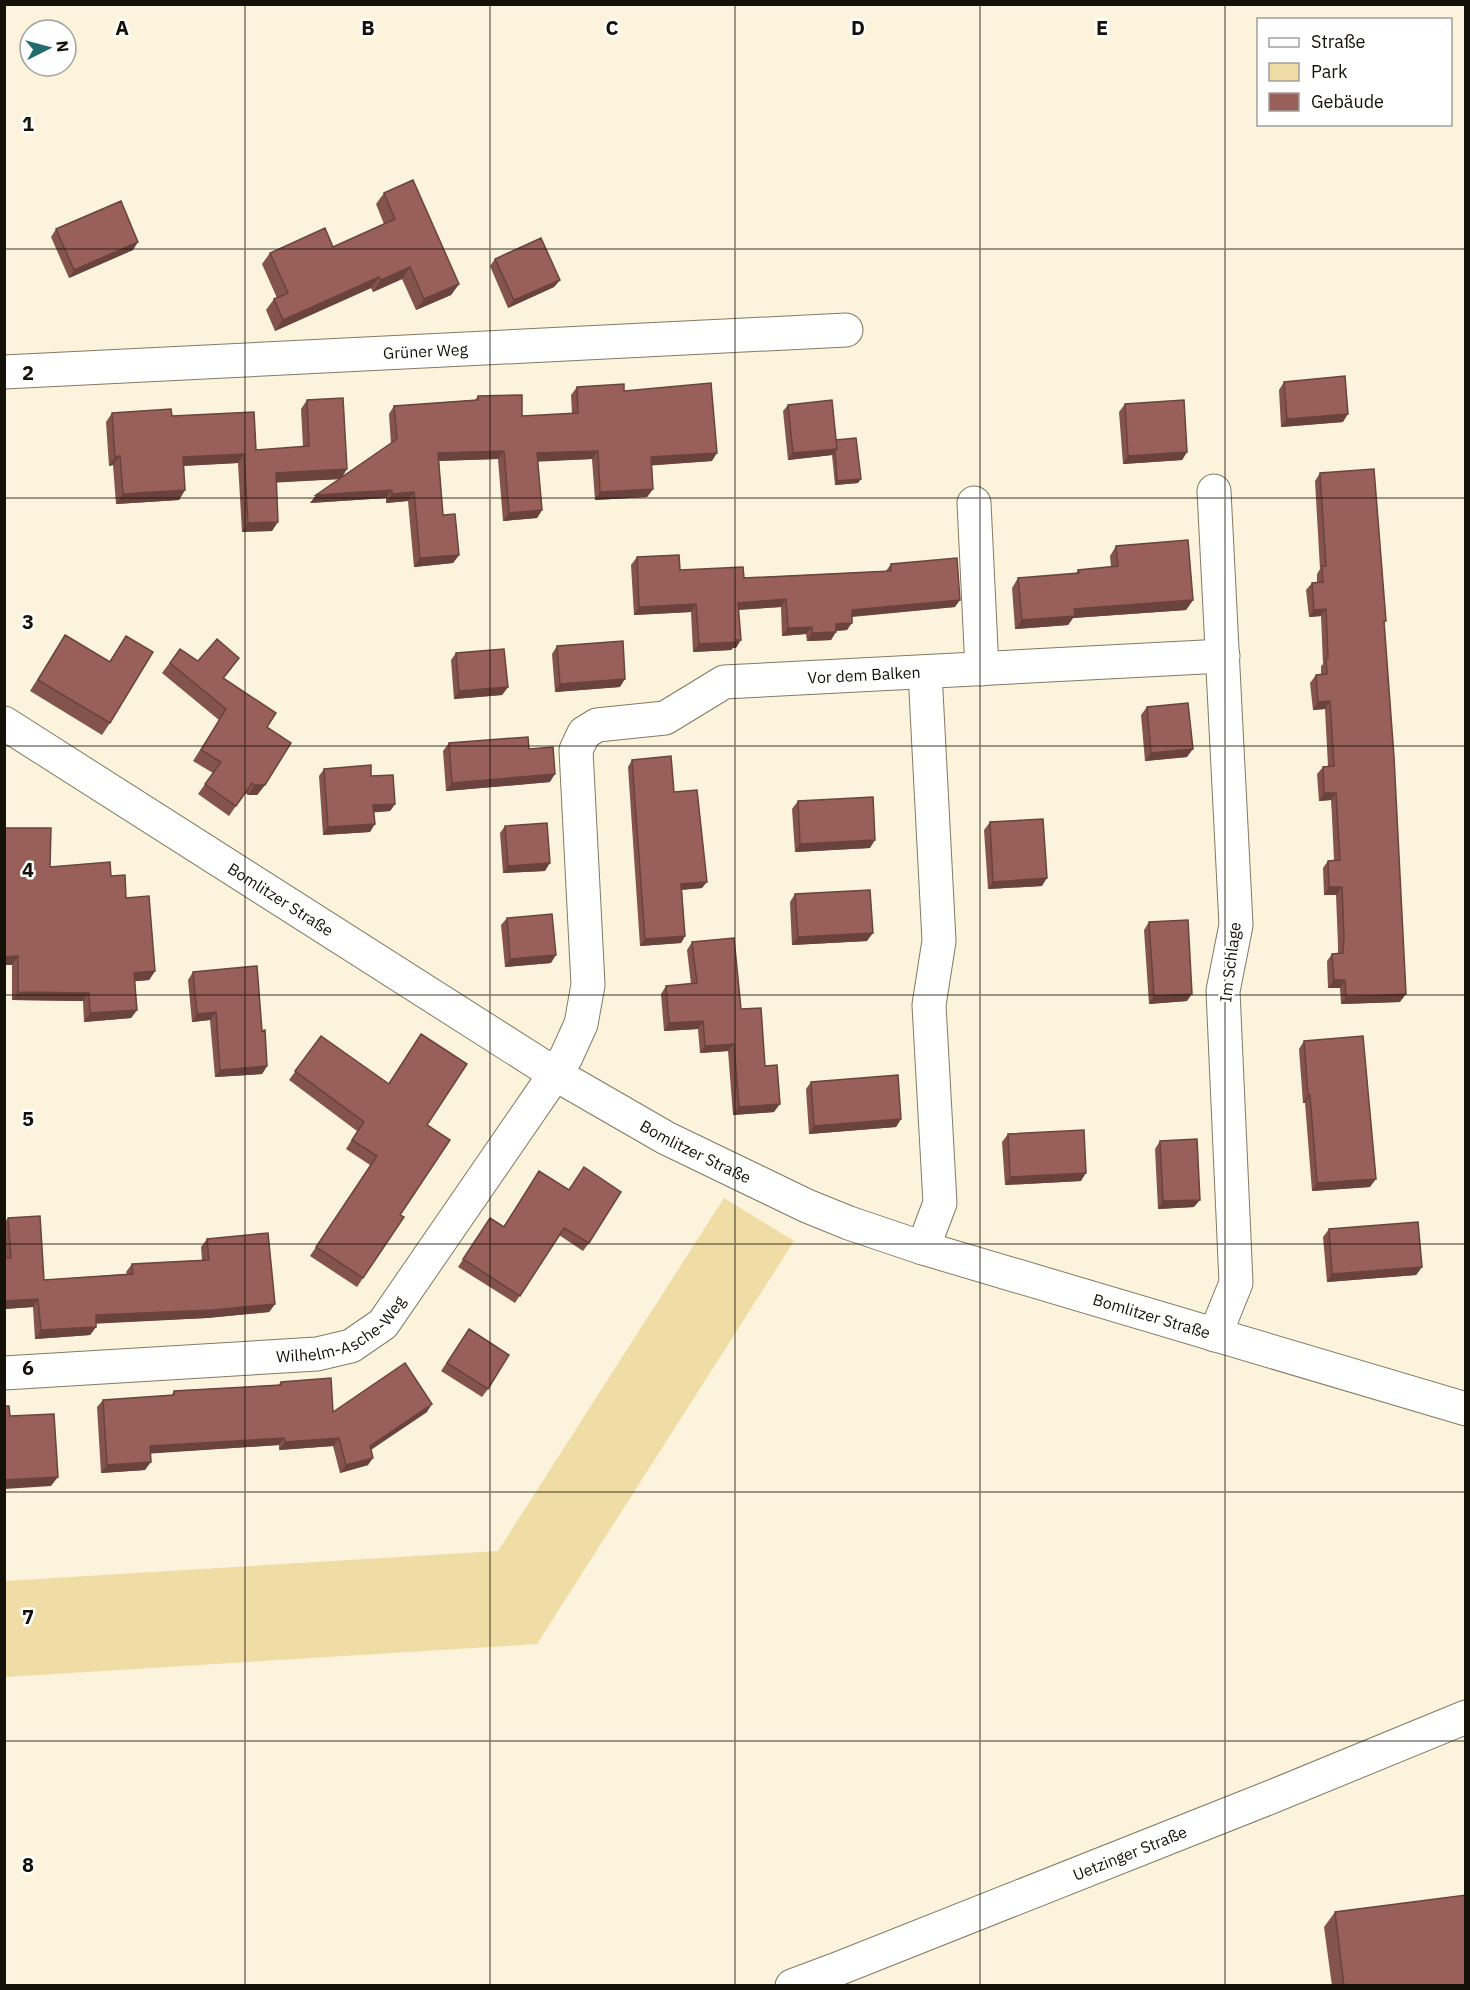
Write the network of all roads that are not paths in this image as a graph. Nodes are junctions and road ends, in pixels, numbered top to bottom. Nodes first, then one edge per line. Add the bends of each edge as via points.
1 (846, 330) dead end
2 (4, 372) edge
3 (1214, 491) dead end
4 (974, 504) dead end
5 (1223, 656) junction
6 (982, 669) junction
7 (925, 672) junction
8 (4, 723) edge
9 (555, 1074) junction
10 (923, 1248) junction
11 (1215, 1335) junction
12 (4, 1373) edge
13 (1466, 1409) edge
14 (1466, 1717) edge
15 (792, 1986) edge

1 - 2 street, Grüner Weg
3 - 5 street, Im Schlage
4 - 6 street
5 - 6 street
5 - 11 street, Im Schlage via 1236,925 1223,991 1236,1283
6 - 7 street
7 - 9 street, Vor dem Balken via 724,682 665,718 597,725 584,733 576,750 588,986 581,1024
7 - 10 street, Vor dem Balken via 939,940 929,1005 940,1203
8 - 9 street, Bomlitzer Straße
9 - 10 street, Bomlitzer Straße via 743,1177 849,1223
9 - 12 street, Wilhelm-Asche-Weg via 383,1324 351,1347 317,1354
10 - 11 street, Bomlitzer Straße
11 - 13 street, Bomlitzer Straße
14 - 15 street, Uetzinger Straße

